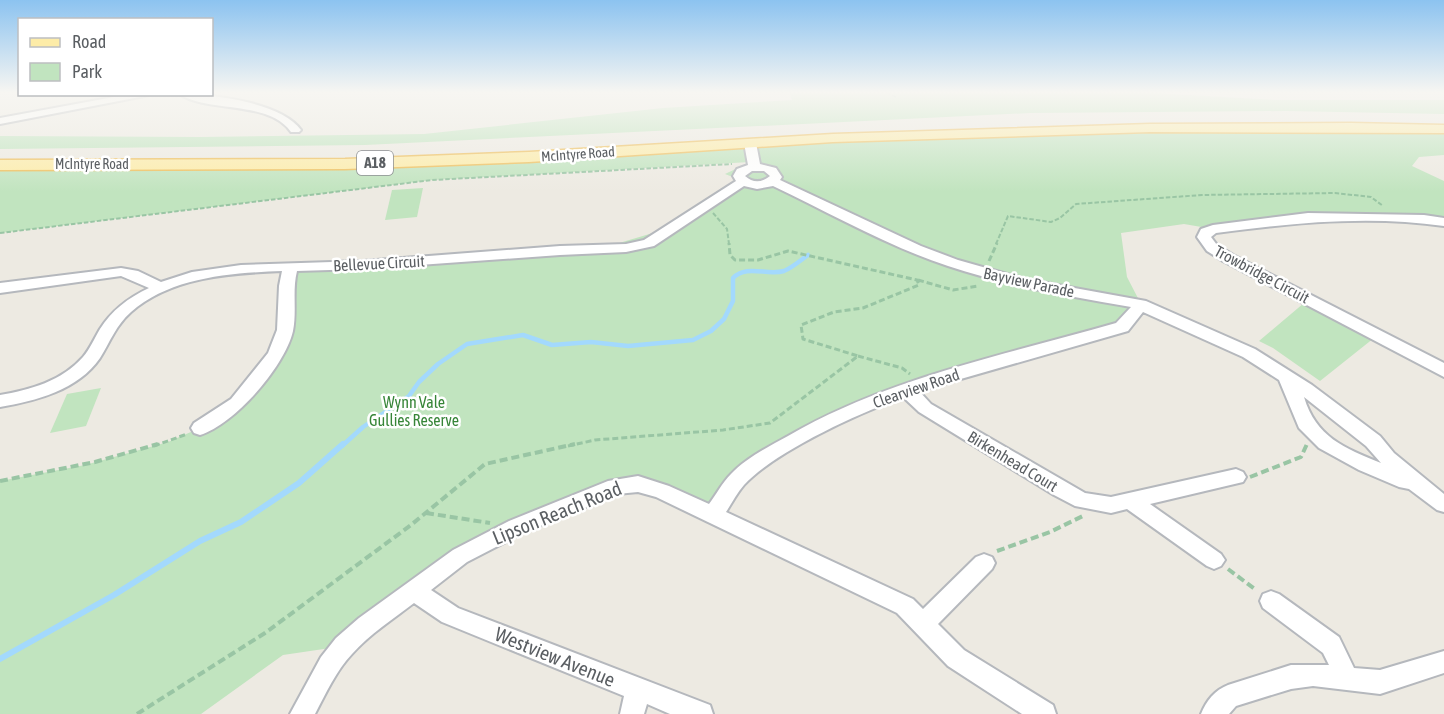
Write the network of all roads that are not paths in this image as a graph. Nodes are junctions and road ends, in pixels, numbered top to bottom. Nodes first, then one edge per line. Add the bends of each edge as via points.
1 (294, 125) edge
2 (904, 125) edge
3 (1444, 129) edge
4 (295, 130) dead end
5 (771, 131) junction
6 (721, 134) junction
7 (750, 143) junction
8 (0, 154) edge
9 (753, 164) junction
10 (0, 165) edge
11 (744, 181) junction
12 (773, 181) junction
13 (1444, 222) edge
14 (291, 266) junction
15 (0, 288) edge
16 (161, 288) junction
17 (1141, 304) junction
18 (1442, 367) edge
19 (1286, 377) junction
20 (907, 382) junction
21 (0, 401) edge
22 (200, 428) road end
23 (1236, 477) road end
24 (1424, 490) junction
25 (1130, 501) junction
26 (1444, 504) edge
27 (713, 515) junction
28 (987, 558) road end
29 (1214, 560) road end
30 (415, 588) junction
31 (1271, 601) road end
32 (923, 623) junction
33 (1444, 662) edge
34 (1347, 678) junction
35 (638, 690) junction
36 (302, 714) edge
37 (632, 714) edge
38 (701, 714) edge
39 (1044, 714) edge
40 (1213, 714) edge

1 - 4 street
2 - 5 main road, McIntyre Road / A18
3 - 7 main road, McIntyre Road / A18 via 1150,128
5 - 6 main road, McIntyre Road / A18
5 - 7 main road
6 - 7 main road
6 - 8 main road, McIntyre Road / A18 via 293,154
7 - 9 street
7 - 10 main road, McIntyre Road / A18 via 529,158 345,164
9 - 11 street via 741,172 739,176
9 - 12 street via 771,170 775,174
11 - 12 street via 762,185
11 - 14 street, Bellevue Circuit via 649,243 626,248
12 - 17 street, Bayview Parade via 953,263 1023,283
13 - 18 street, Trowbridge Circuit via 1301,218 1213,229 1204,237 1212,248 1228,258
14 - 16 street, Bellevue Circuit via 189,278
14 - 22 street via 286,286 285,330 275,355 237,404
15 - 16 street via 121,272
16 - 21 street, Bellevue Circuit via 135,302 114,320 77,372 41,391
17 - 19 street, Bayview Parade via 1249,353
17 - 20 street, Clearview Road via 1122,327
19 - 24 street, Bayview Parade via 1373,441
19 - 24 street, Bayview Parade via 1295,390 1303,420 1321,440
20 - 25 street, Birkenhead Court via 925,408 1061,490 1101,504
20 - 27 street, Clearview Road via 759,462 736,481
23 - 25 street, Birkenhead Court
24 - 26 street, Bayview Parade
25 - 29 street
27 - 30 street, Lipson Reach Road via 649,486 615,486 516,526 460,556
27 - 32 street, Lipson Reach Road via 877,591 905,606
28 - 32 street
30 - 35 street, Westview Avenue via 450,615
30 - 36 street, Lipson Reach Road via 344,646 328,665
31 - 34 street via 1331,645
32 - 39 street, Lipson Reach Road via 956,658
33 - 34 street via 1380,682
34 - 40 street via 1291,677 1228,697
35 - 37 street
35 - 38 street, Westview Avenue

